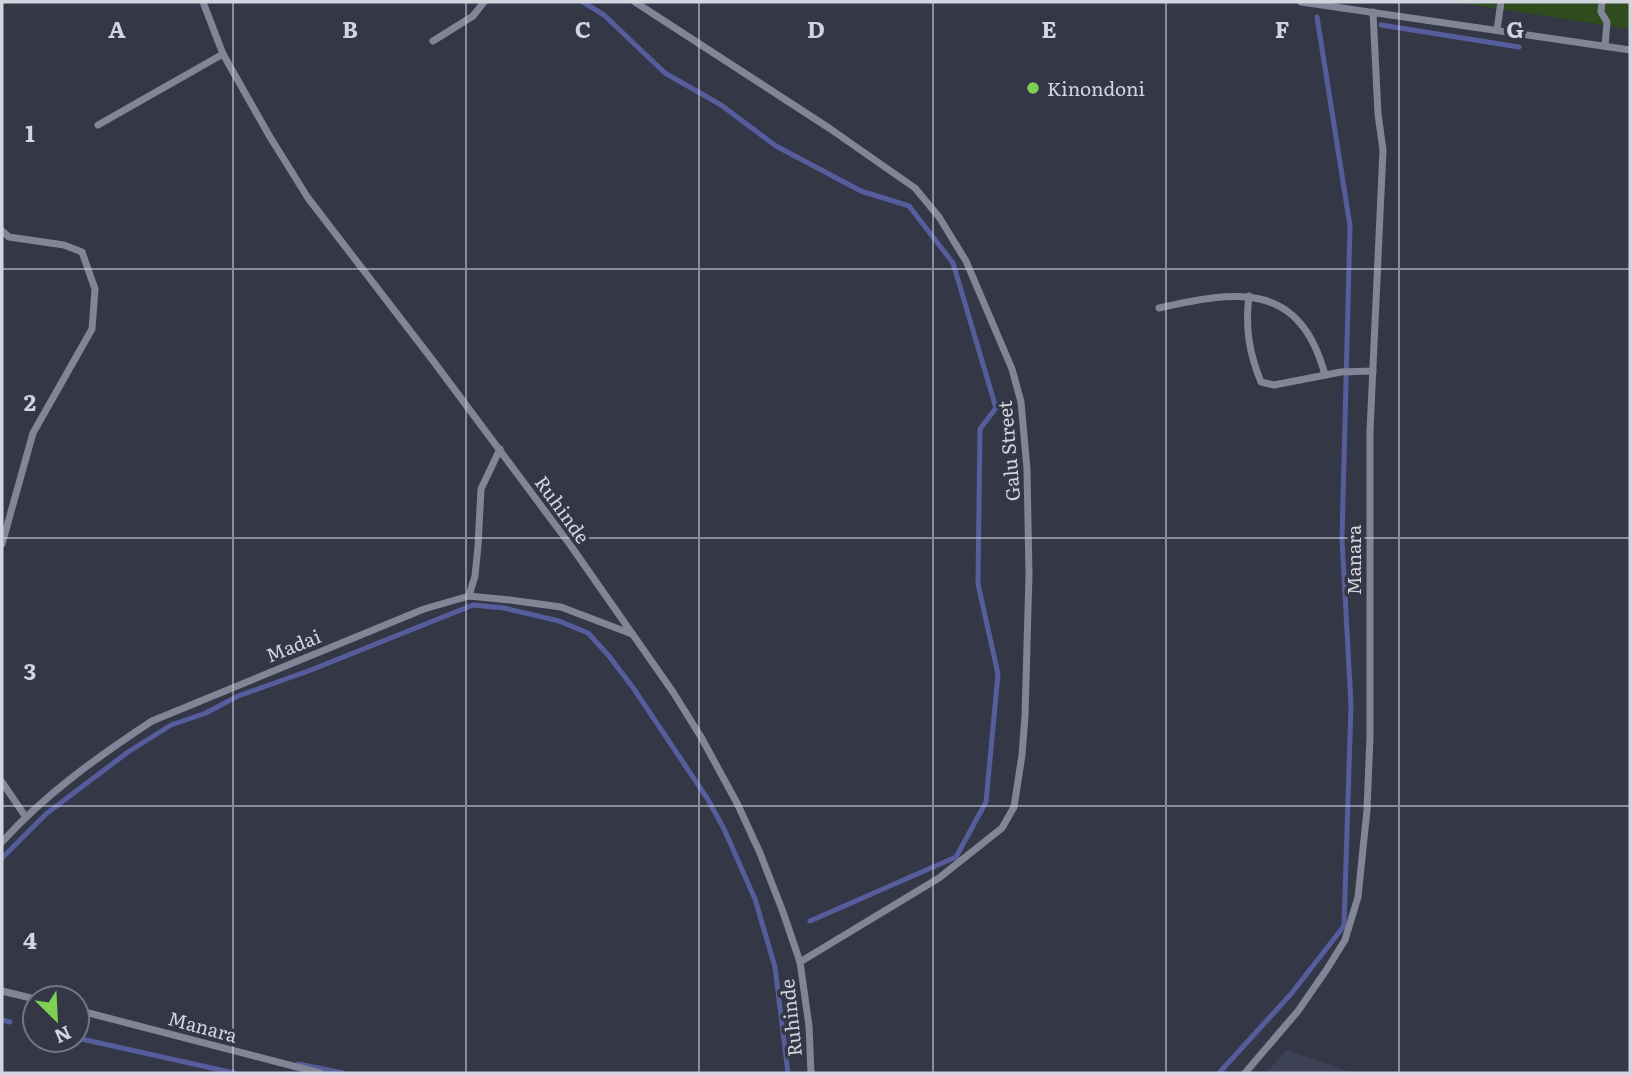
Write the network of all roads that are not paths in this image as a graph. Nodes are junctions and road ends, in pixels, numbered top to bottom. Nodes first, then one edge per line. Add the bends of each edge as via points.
1 (203, 2) edge
2 (484, 2) edge
3 (635, 2) edge
4 (1301, 2) edge
5 (1501, 2) edge
6 (1602, 2) edge
7 (1334, 4) edge
8 (1373, 12) junction
9 (1497, 30) junction
10 (433, 41) dead end
11 (1605, 46) junction
12 (1630, 50) edge
13 (223, 54) junction
14 (98, 125) dead end
15 (2, 231) edge
16 (1249, 296) junction
17 (1159, 308) dead end
18 (1373, 371) junction
19 (1325, 375) junction
20 (500, 449) junction
21 (2, 544) edge
22 (469, 596) junction
23 (633, 634) junction
24 (2, 782) edge
25 (25, 816) junction
26 (2, 842) edge
27 (800, 962) junction
28 (2, 991) edge
29 (21, 996) edge
30 (91, 1014) edge
31 (320, 1073) edge
32 (811, 1073) edge
33 (1245, 1073) edge

1 - 13 street, Ruhinde
2 - 10 street via 473,16
3 - 27 street, Galu Street via 915,188 966,261 1021,401 1029,574 1025,716 1014,807 1002,828 939,878
4 - 7 street
5 - 9 street
6 - 11 street via 1607,22
7 - 8 street
8 - 9 street
8 - 18 street, Manara via 1383,150
9 - 11 street
11 - 12 street
13 - 14 street
13 - 20 street, Ruhinde via 308,198
15 - 21 street via 9,237 82,252 94,289 92,329 33,433
16 - 17 street
16 - 19 street via 1285,306 1320,355
16 - 19 street via 1245,322 1261,382 1284,384
18 - 19 street
18 - 33 street, Manara via 1370,737 1357,897 1345,940 1327,969
20 - 22 street via 481,489
20 - 23 street, Ruhinde
22 - 23 street, Madai via 561,607
22 - 25 street, Madai via 424,609 152,721
23 - 27 street, Ruhinde via 701,737 737,803
24 - 25 street
25 - 26 street, Madai
27 - 32 street, Ruhinde
28 - 29 street
30 - 31 street, Manara

